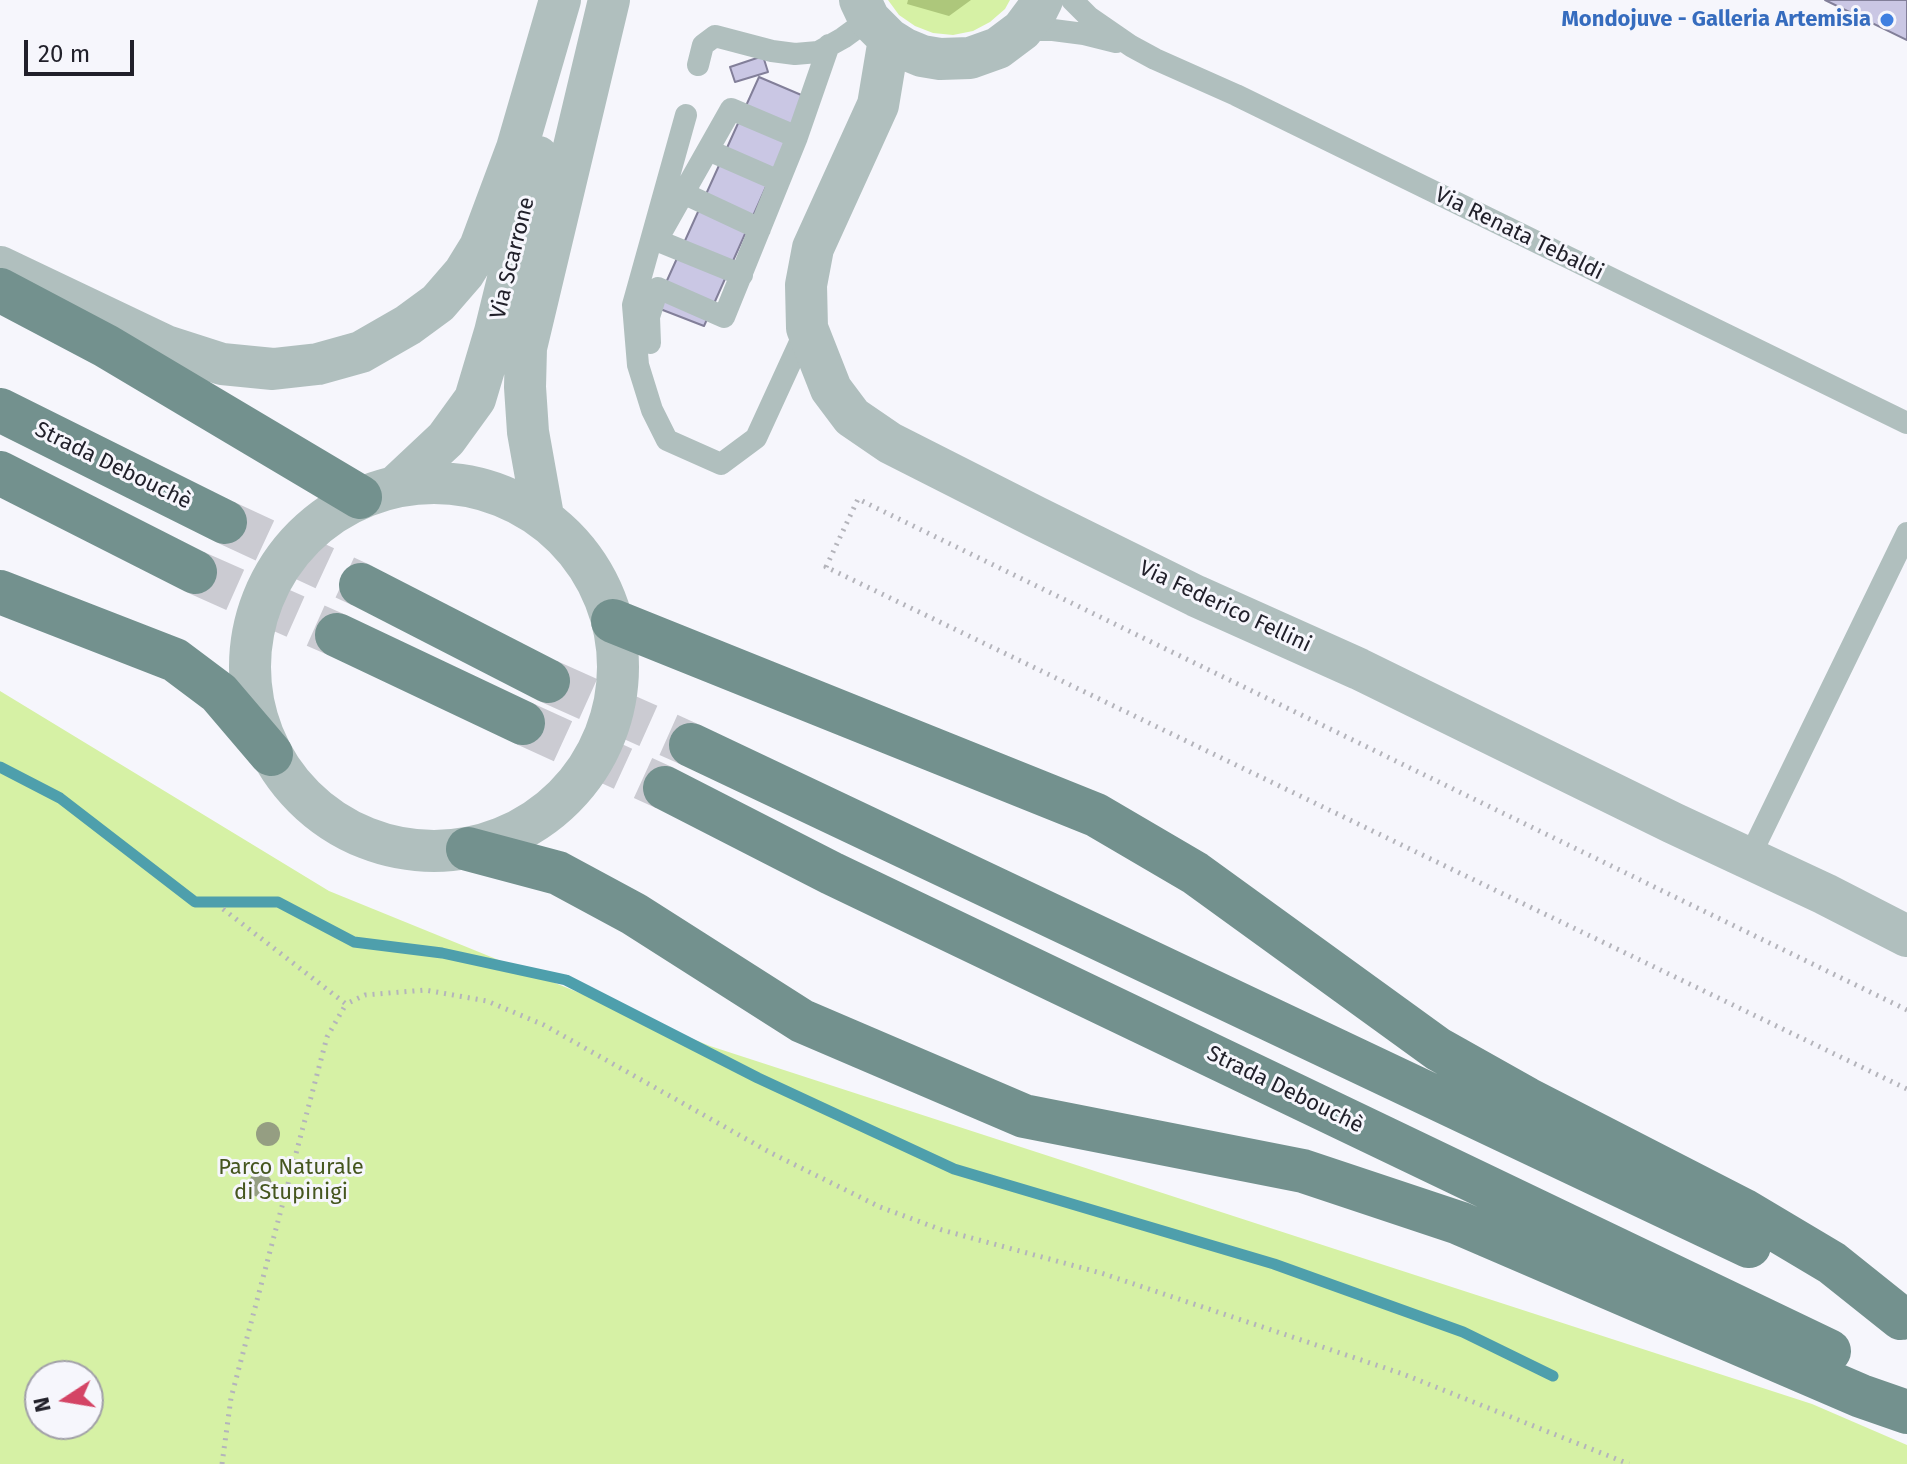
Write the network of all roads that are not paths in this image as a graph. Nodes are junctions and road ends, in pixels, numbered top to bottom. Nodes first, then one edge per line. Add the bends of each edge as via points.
1 (562, 0) edge
2 (609, 0) edge
3 (640, 0) edge
4 (1072, 0) edge
5 (1032, 15) edge
6 (873, 19) edge
7 (829, 45) junction
8 (598, 46) junction
9 (1131, 46) junction
10 (940, 59) junction
11 (698, 65) dead end
12 (878, 105) junction
13 (686, 115) dead end
14 (797, 137) junction
15 (708, 150) junction
16 (779, 181) junction
17 (683, 193) junction
18 (760, 229) junction
19 (656, 240) junction
20 (644, 263) junction
21 (0, 267) edge
22 (742, 275) junction
23 (0, 290) edge
24 (807, 328) junction
25 (0, 410) edge
26 (1907, 423) edge
27 (699, 454) junction
28 (0, 473) edge
29 (378, 491) junction
30 (543, 516) junction
31 (225, 522) tunnel mouth
32 (1907, 533) edge
33 (195, 572) tunnel mouth
34 (361, 585) tunnel mouth
35 (0, 592) edge
36 (613, 621) junction
37 (337, 635) tunnel mouth
38 (548, 681) tunnel mouth
39 (523, 723) tunnel mouth
40 (691, 745) tunnel mouth
41 (271, 754) junction
42 (665, 788) tunnel mouth
43 (468, 849) junction
44 (1749, 858) junction
45 (1907, 936) edge
46 (1904, 1319) edge
47 (1907, 1388) edge
48 (1907, 1412) edge

1 - 21 street via 480,247 438,303 361,352 273,369 222,364 166,346
1 - 29 street, Via Scarrone via 556,84 475,399 446,439
2 - 8 street, Via Scarrone
3 - 8 street, Via Scarrone
4 - 9 lane, Via Renata Tebaldi
5 - 9 lane, Via Renata Tebaldi via 1053,30
5 - 10 street via 998,48 970,58
6 - 7 lane
6 - 10 street via 913,52
6 - 12 street, Via Federico Fellini
7 - 11 lane via 795,54 715,36 703,45
7 - 14 lane
8 - 30 street, Via Scarrone via 526,348 528,432
9 - 26 lane, Via Renata Tebaldi
10 - 12 street, Via Federico Fellini
12 - 24 street, Via Federico Fellini via 813,248 806,285
13 - 20 lane
14 - 15 lane via 731,109
14 - 16 lane
15 - 16 lane
15 - 17 lane
16 - 18 lane
17 - 18 lane
17 - 19 lane
18 - 22 lane
19 - 20 lane
19 - 22 lane
20 - 27 lane via 633,305 638,365 667,440
22 - 27 lane via 724,317 658,288 649,317 651,360 662,406 677,433
23 - 29 main road
24 - 27 lane via 756,438 721,464
24 - 44 street, Via Federico Fellini via 831,389 852,417 890,443 1196,596
25 - 31 main road, Strada Debouchè
28 - 33 main road
29 - 30 street via 445,484 485,488
29 - 41 street, Via Scarrone via 307,533 269,584 252,640 252,699
30 - 36 street, Via Scarrone via 587,562
32 - 44 lane
34 - 38 main road
35 - 41 main road via 175,660 219,693
36 - 43 street, Via Scarrone via 619,684 602,746 569,794 523,830
36 - 46 main road via 1096,815 1195,873 1438,1049 1743,1210 1832,1263
37 - 39 main road
40 - 46 main road
41 - 43 street, Via Scarrone via 306,800 354,834 410,850
42 - 47 main road, Strada Debouchè via 831,873
43 - 48 main road via 558,873 634,914 802,1021 1024,1116 1303,1171 1459,1223
44 - 45 street, Via Federico Fellini

